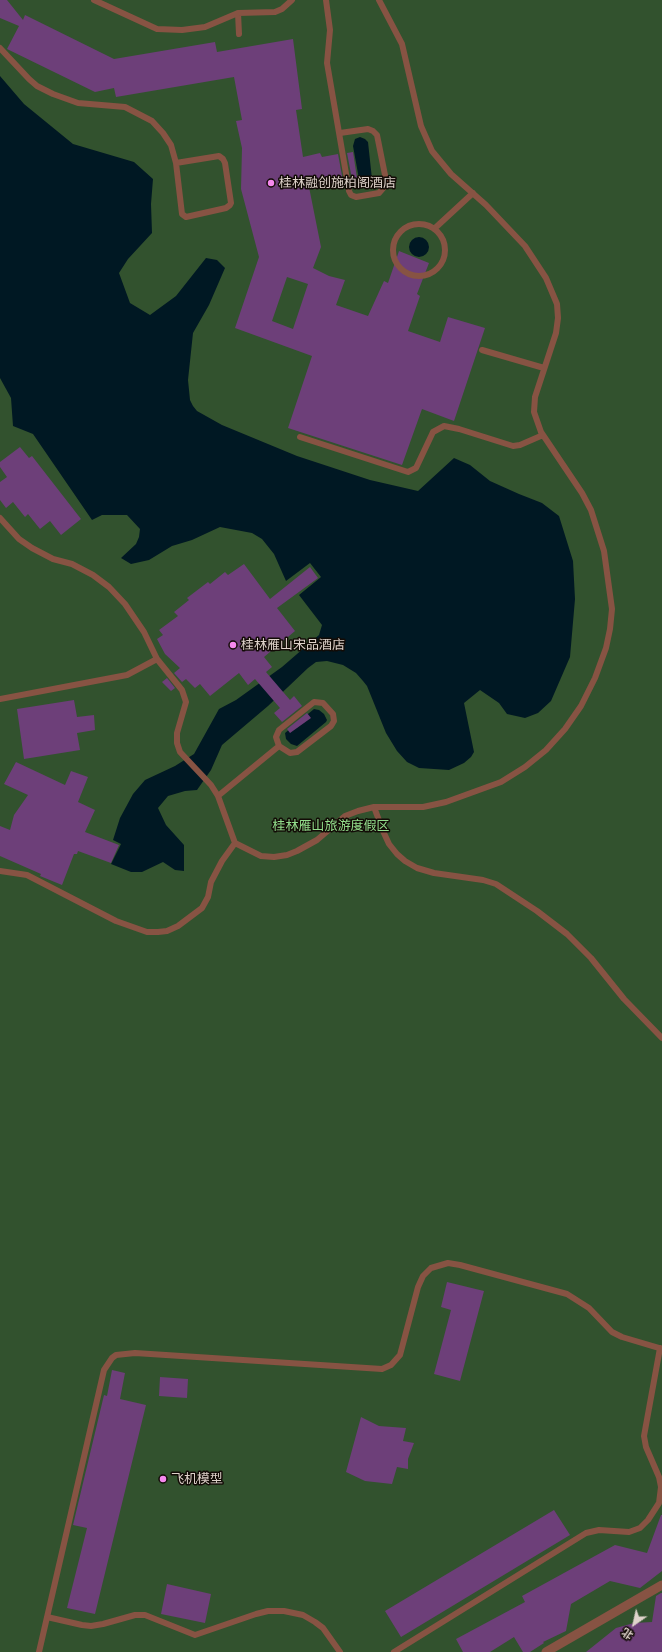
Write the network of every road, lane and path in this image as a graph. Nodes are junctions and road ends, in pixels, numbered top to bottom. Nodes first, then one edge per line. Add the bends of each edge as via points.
1 (94, 0) edge
2 (292, 0) edge
3 (326, 0) edge
4 (379, 0) edge
5 (238, 13) junction
6 (239, 34) dead end
7 (0, 48) edge
8 (340, 133) junction
9 (176, 163) junction
10 (473, 193) junction
11 (434, 229) junction
12 (482, 350) dead end
13 (544, 368) junction
14 (543, 435) junction
15 (300, 437) dead end
16 (0, 518) edge
17 (157, 659) junction
18 (0, 699) edge
19 (279, 746) junction
20 (218, 796) junction
21 (374, 807) junction
22 (235, 844) junction
23 (0, 871) edge
24 (662, 1038) edge
25 (661, 1348) edge
26 (662, 1585) edge
27 (47, 1617) junction
28 (39, 1652) edge
29 (340, 1652) edge
30 (394, 1652) edge
31 (546, 1652) edge

1 - 5 lane via 157,29 182,30 205,27
2 - 5 lane via 275,12
3 - 8 lane via 330,30 327,62
4 - 10 lane via 402,44 421,126 428,143 443,166
5 - 6 lane
7 - 9 lane via 37,86 53,94 78,103 125,106 152,121 171,145
8 - 8 lane via 350,195 361,197 379,193 386,180 377,135 368,129
9 - 9 lane via 182,214 186,217 230,206 223,159 219,156
10 - 11 lane
10 - 13 lane via 525,246 546,278 554,296 558,310 556,333
11 - 11 lane via 423,224 415,224 400,232 393,247 393,256 396,264 411,276 429,275 442,263 445,246 443,238
12 - 13 lane
13 - 14 lane via 534,405 537,425
14 - 15 lane via 513,446 444,426 433,432 416,468 408,472
14 - 21 lane via 591,510 604,551 612,609 606,648 595,678 581,706 565,729 546,750 501,782 446,802 423,807
16 - 17 lane via 19,539 32,548 53,559 72,564 109,587 125,604 144,632
17 - 18 lane via 127,675
17 - 20 lane via 182,690 186,702 177,733 180,752
19 - 19 lane via 290,753 297,752 331,726 334,721 333,714 323,703 311,703 279,730 276,737
19 - 20 lane
20 - 22 lane
21 - 22 lane via 345,816 317,840 287,855 261,856
21 - 24 lane via 382,831 397,854 418,868 434,873 496,884 537,911 567,934 586,953 624,999
22 - 23 lane via 211,882 208,898 202,908 178,926 158,932 141,931 116,921 27,875
25 - 27 lane via 612,1332 589,1308 567,1294 448,1263 431,1268 423,1276 400,1355 391,1365 382,1369 135,1353 116,1355 104,1370
25 - 30 lane via 644,1436 661,1487 659,1504 648,1520 640,1528 629,1532 586,1532
26 - 31 street
27 - 28 lane
27 - 29 lane via 91,1626 145,1615 195,1635 256,1614 284,1611 303,1615 315,1622 323,1628

